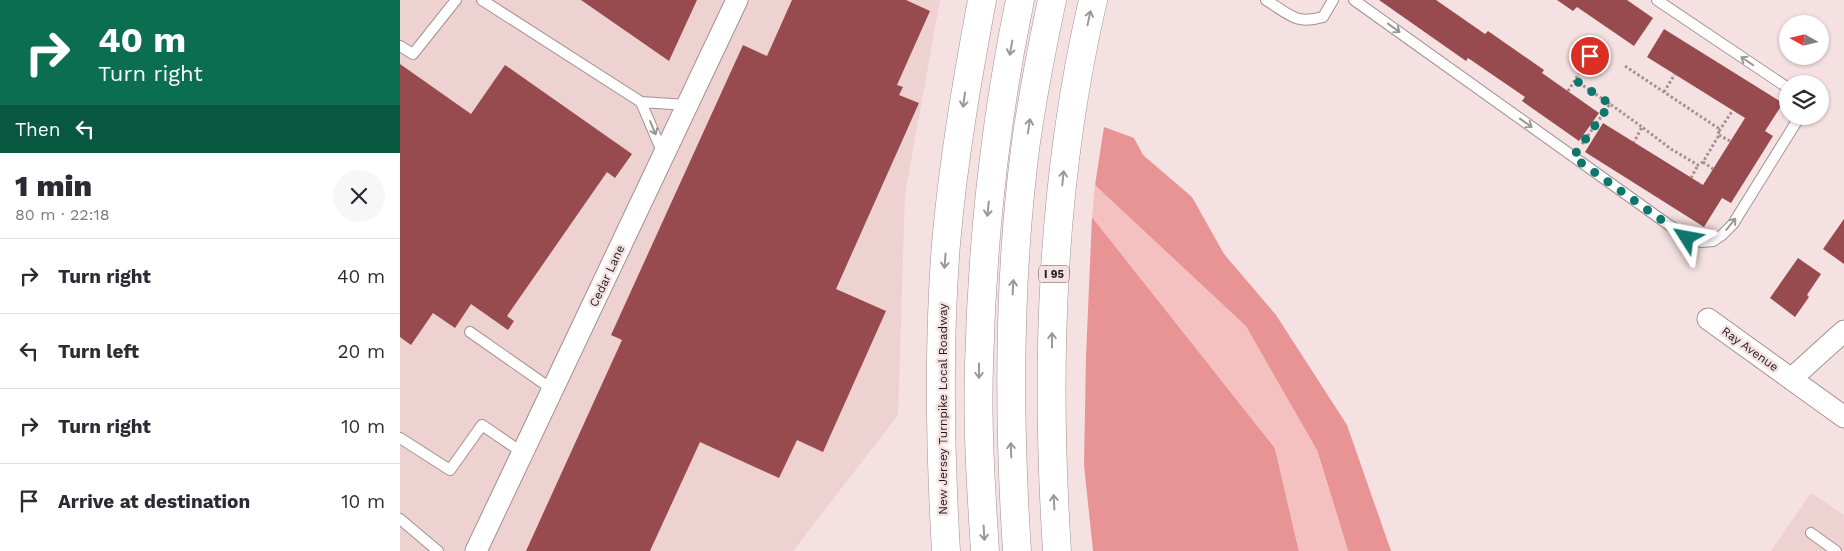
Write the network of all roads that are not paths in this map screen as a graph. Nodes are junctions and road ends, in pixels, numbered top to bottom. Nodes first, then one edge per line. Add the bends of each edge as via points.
1 (456, 0) edge
2 (482, 0) edge
3 (737, 0) edge
4 (982, 0) edge
5 (1020, 0) edge
6 (1052, 0) edge
7 (1093, 0) edge
8 (1266, 0) edge
9 (1333, 0) edge
10 (1354, 0) edge
11 (1657, 0) edge
12 (400, 46) edge
13 (1779, 82) edge
14 (641, 102) junction
15 (687, 106) junction
16 (1794, 125) edge
17 (664, 155) junction
18 (1708, 319) dead end
19 (1844, 331) edge
20 (470, 332) dead end
21 (1791, 378) junction
22 (553, 390) junction
23 (1844, 417) edge
24 (400, 438) edge
25 (523, 453) junction
26 (400, 518) edge
27 (1811, 533) dead end
28 (438, 551) edge
29 (476, 551) edge
30 (946, 551) edge
31 (985, 551) edge
32 (1016, 551) edge
33 (1057, 551) edge
34 (1836, 551) edge

1 - 12 lane via 413,54
2 - 14 lane
3 - 15 street, Cedar Lane
4 -> 30 highway, New Jersey Turnpike Local Roadway via 956,154 943,289 941,408
5 -> 31 highway via 992,166 983,267 979,366
32 -> 6 highway via 1010,418 1013,284 1026,142
33 -> 7 highway, I 95 via 1052,436 1054,266 1068,138
8 - 9 lane via 1299,20 1310,21 1323,17
10 -> 16 lane via 1687,238 1701,242 1713,241 1733,224
13 -> 11 lane
14 - 15 lane
14 -> 17 lane
15 - 17 street, Cedar Lane
17 - 22 street, Cedar Lane
18 - 21 street, Ray Avenue
19 - 21 street, Ray Avenue
20 - 22 lane
21 - 23 street, Ray Avenue
22 - 25 street, Cedar Lane
24 - 25 lane via 450,470 482,425
25 - 29 street, Cedar Lane
26 - 28 lane
27 - 34 lane

